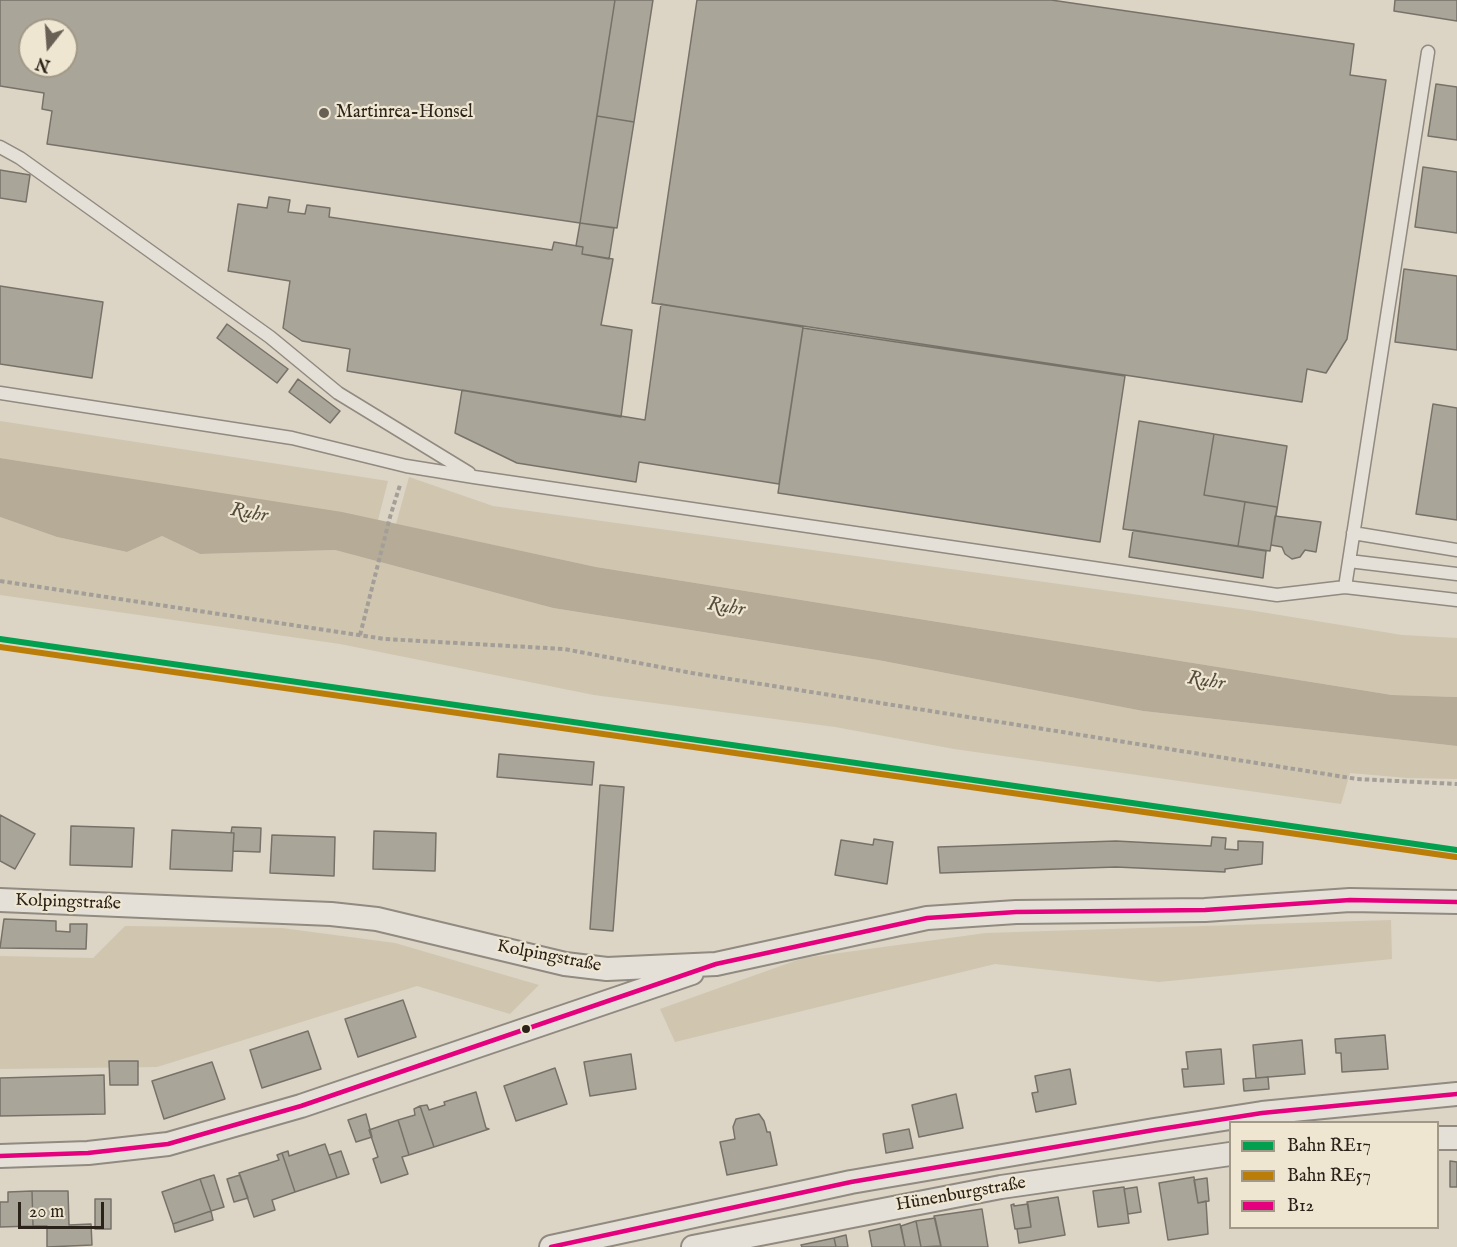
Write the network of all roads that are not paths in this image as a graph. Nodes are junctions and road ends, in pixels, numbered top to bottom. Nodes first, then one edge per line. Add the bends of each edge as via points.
1 (1428, 52) dead end
2 (0, 147) edge
3 (0, 393) edge
4 (474, 477) junction
5 (1353, 534) junction
6 (1457, 550) edge
7 (1349, 561) junction
8 (1457, 574) edge
9 (1345, 587) junction
10 (1457, 600) edge
11 (0, 900) edge
12 (1457, 902) edge
13 (716, 964) junction
14 (1457, 1094) edge
15 (1439, 1138) edge
16 (1457, 1138) edge
17 (1229, 1154) edge
18 (0, 1156) edge
19 (551, 1247) edge
20 (693, 1247) edge

1 - 5 lane
2 - 4 lane via 270,337 353,403
3 - 4 lane via 292,438 406,466
4 - 9 lane via 1277,595
5 - 6 lane
5 - 7 lane
7 - 8 lane
7 - 9 lane
9 - 10 lane
11 - 13 street, Kolpingstraße via 331,914 377,919 565,964 607,969
12 - 13 street, Kolpingstraße via 1350,900 1205,910 1016,912 927,918
13 - 18 street via 346,1091 179,1141 88,1153
14 - 19 street, Hünenburgstraße via 1262,1113 1143,1132 850,1182
15 - 16 street
17 - 20 street, Hünenburgstraße via 968,1192

